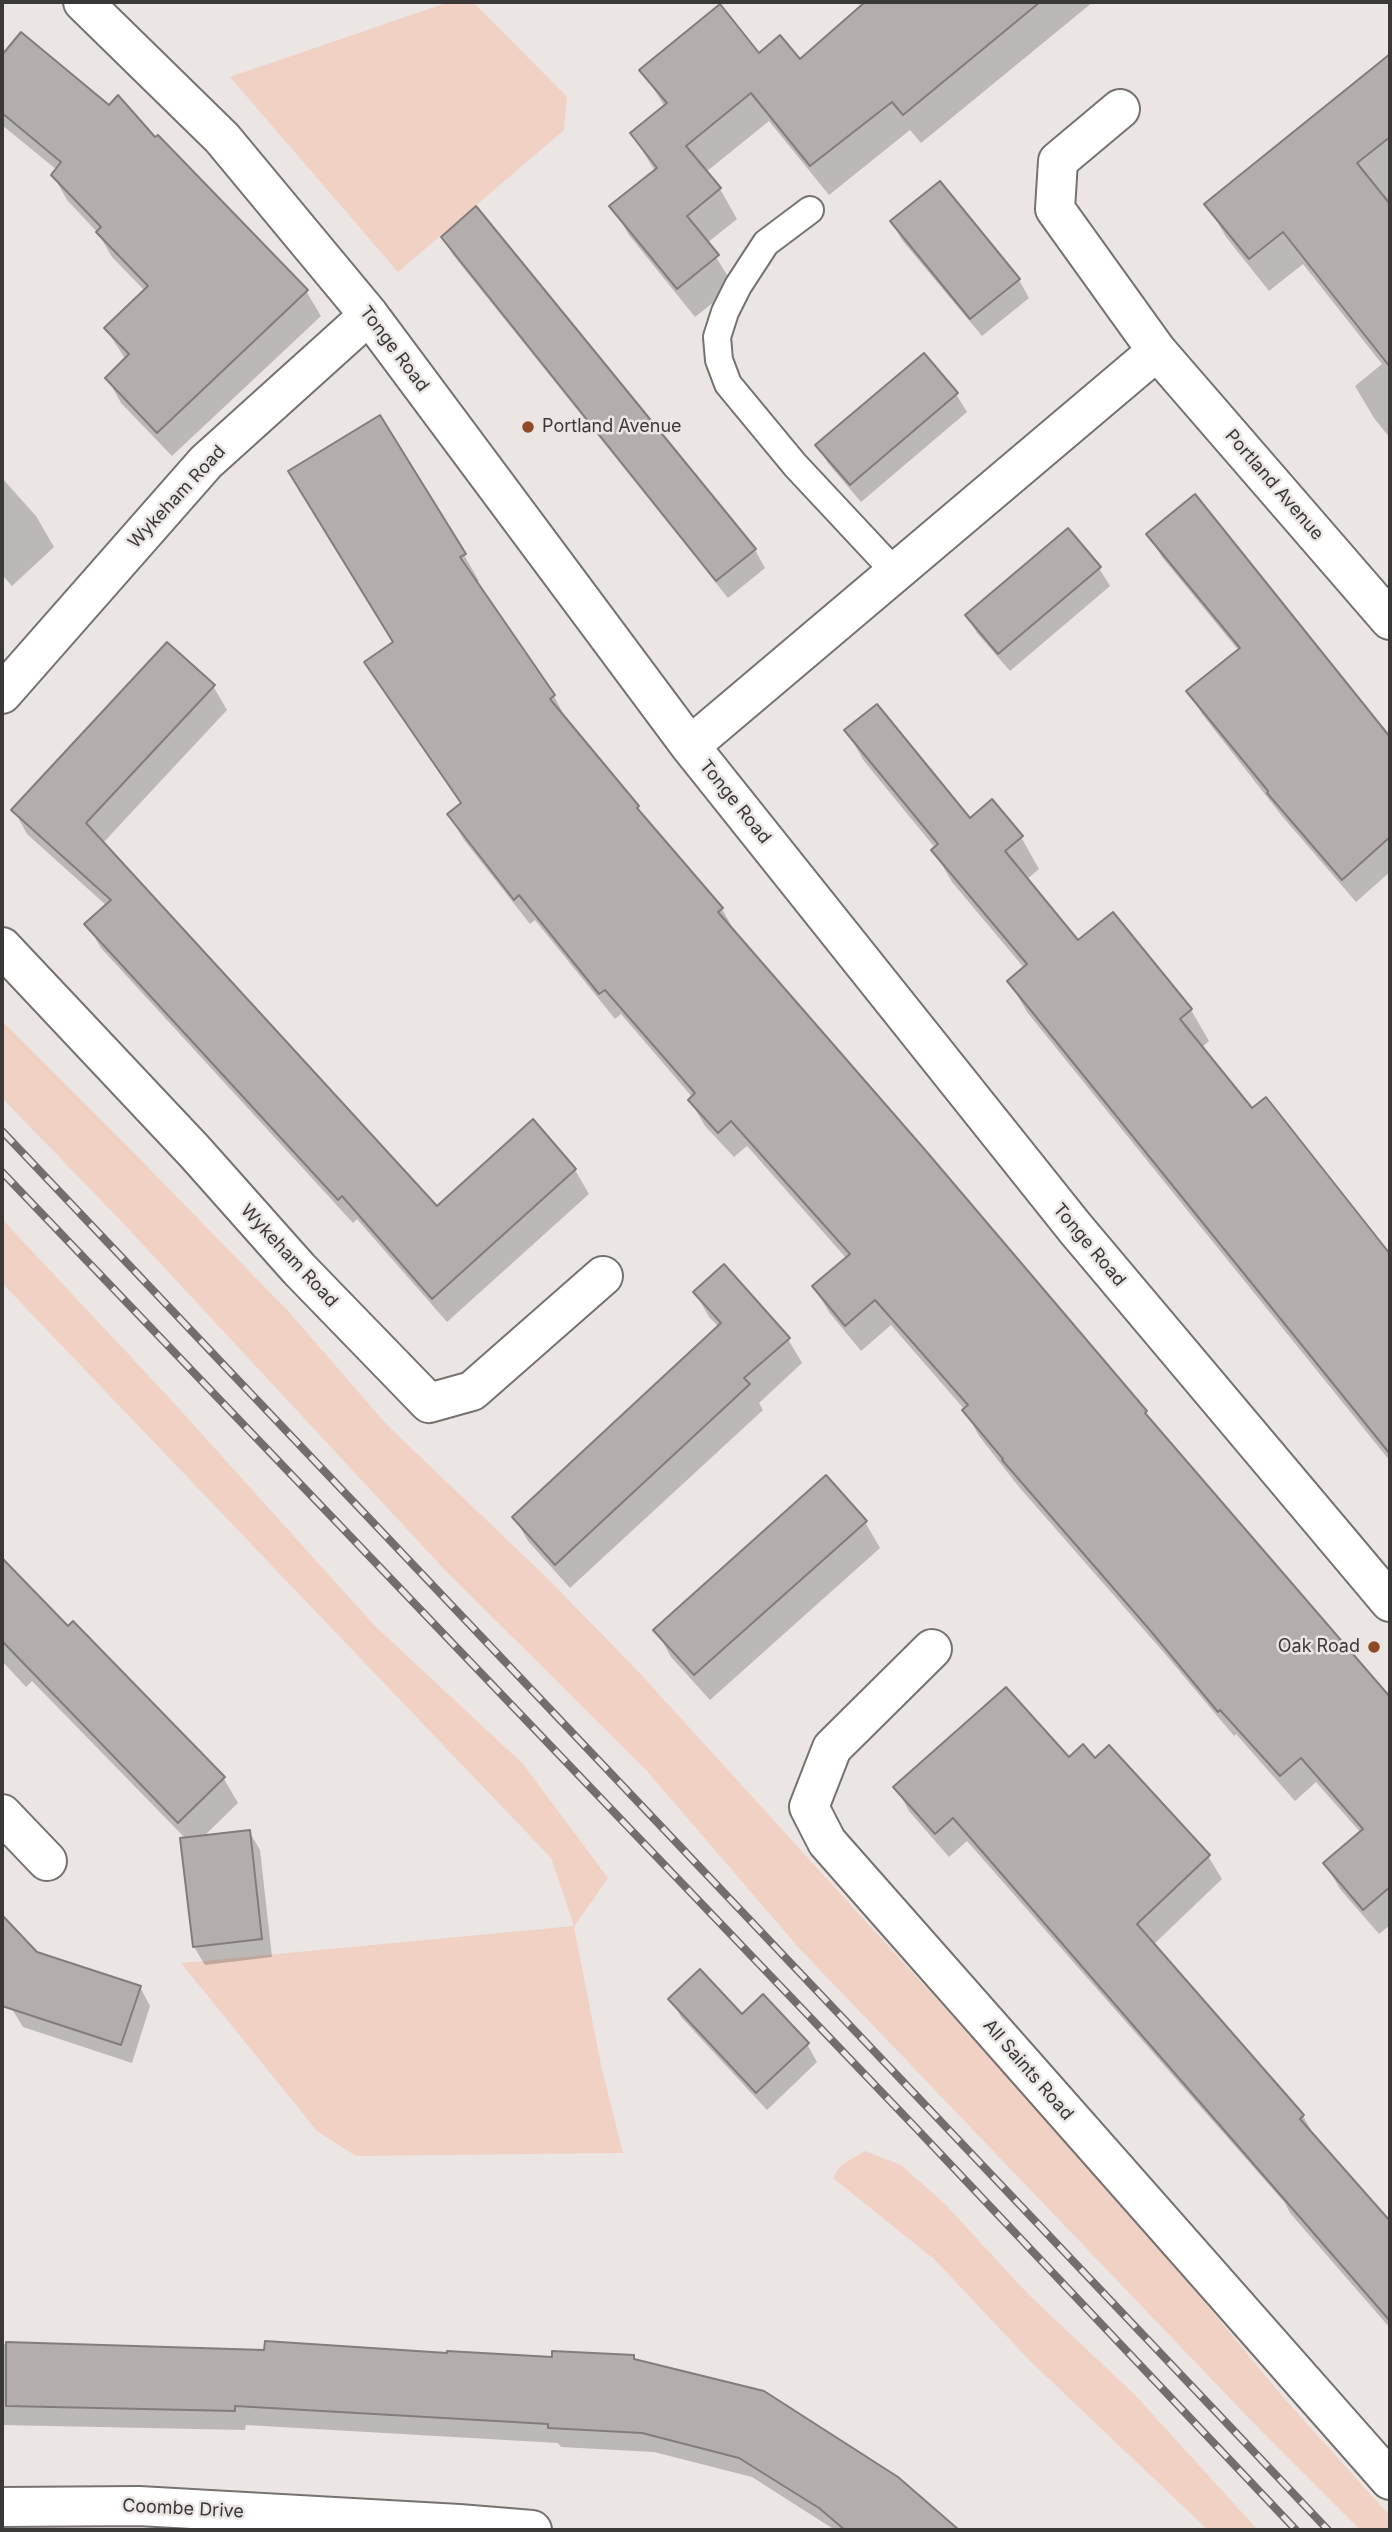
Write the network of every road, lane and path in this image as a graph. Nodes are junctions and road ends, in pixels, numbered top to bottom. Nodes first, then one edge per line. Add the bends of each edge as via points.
1 (83, 2) edge
2 (1120, 109) dead end
3 (810, 210) dead end
4 (369, 315) junction
5 (1157, 351) junction
6 (895, 572) junction
7 (1390, 620) edge
8 (5, 682) edge
9 (690, 746) junction
10 (2, 947) edge
11 (603, 1276) dead end
12 (1390, 1602) edge
13 (932, 1649) dead end
14 (2, 1814) edge
15 (47, 1861) dead end
16 (1390, 2480) edge
17 (2, 2507) edge
18 (296, 2523) edge
19 (531, 2530) edge

1 - 4 street, Tonge Road via 222,138
2 - 5 street, Portland Avenue via 1058,161 1055,209
3 - 6 lane via 766,243 738,286 717,337 719,360 728,384 795,465
4 - 8 street, Wykeham Road via 206,462
4 - 9 street, Tonge Road
5 - 6 street
5 - 7 street, Portland Avenue
6 - 9 street
9 - 12 street, Tonge Road via 1075,1228
10 - 11 street, Wykeham Road via 429,1403 472,1391
13 - 16 street, All Saints Road via 832,1748 809,1807 827,1842
14 - 15 street
17 - 18 street, Coombe Drive via 139,2506
18 - 19 street, Coombe Drive via 460,2524

